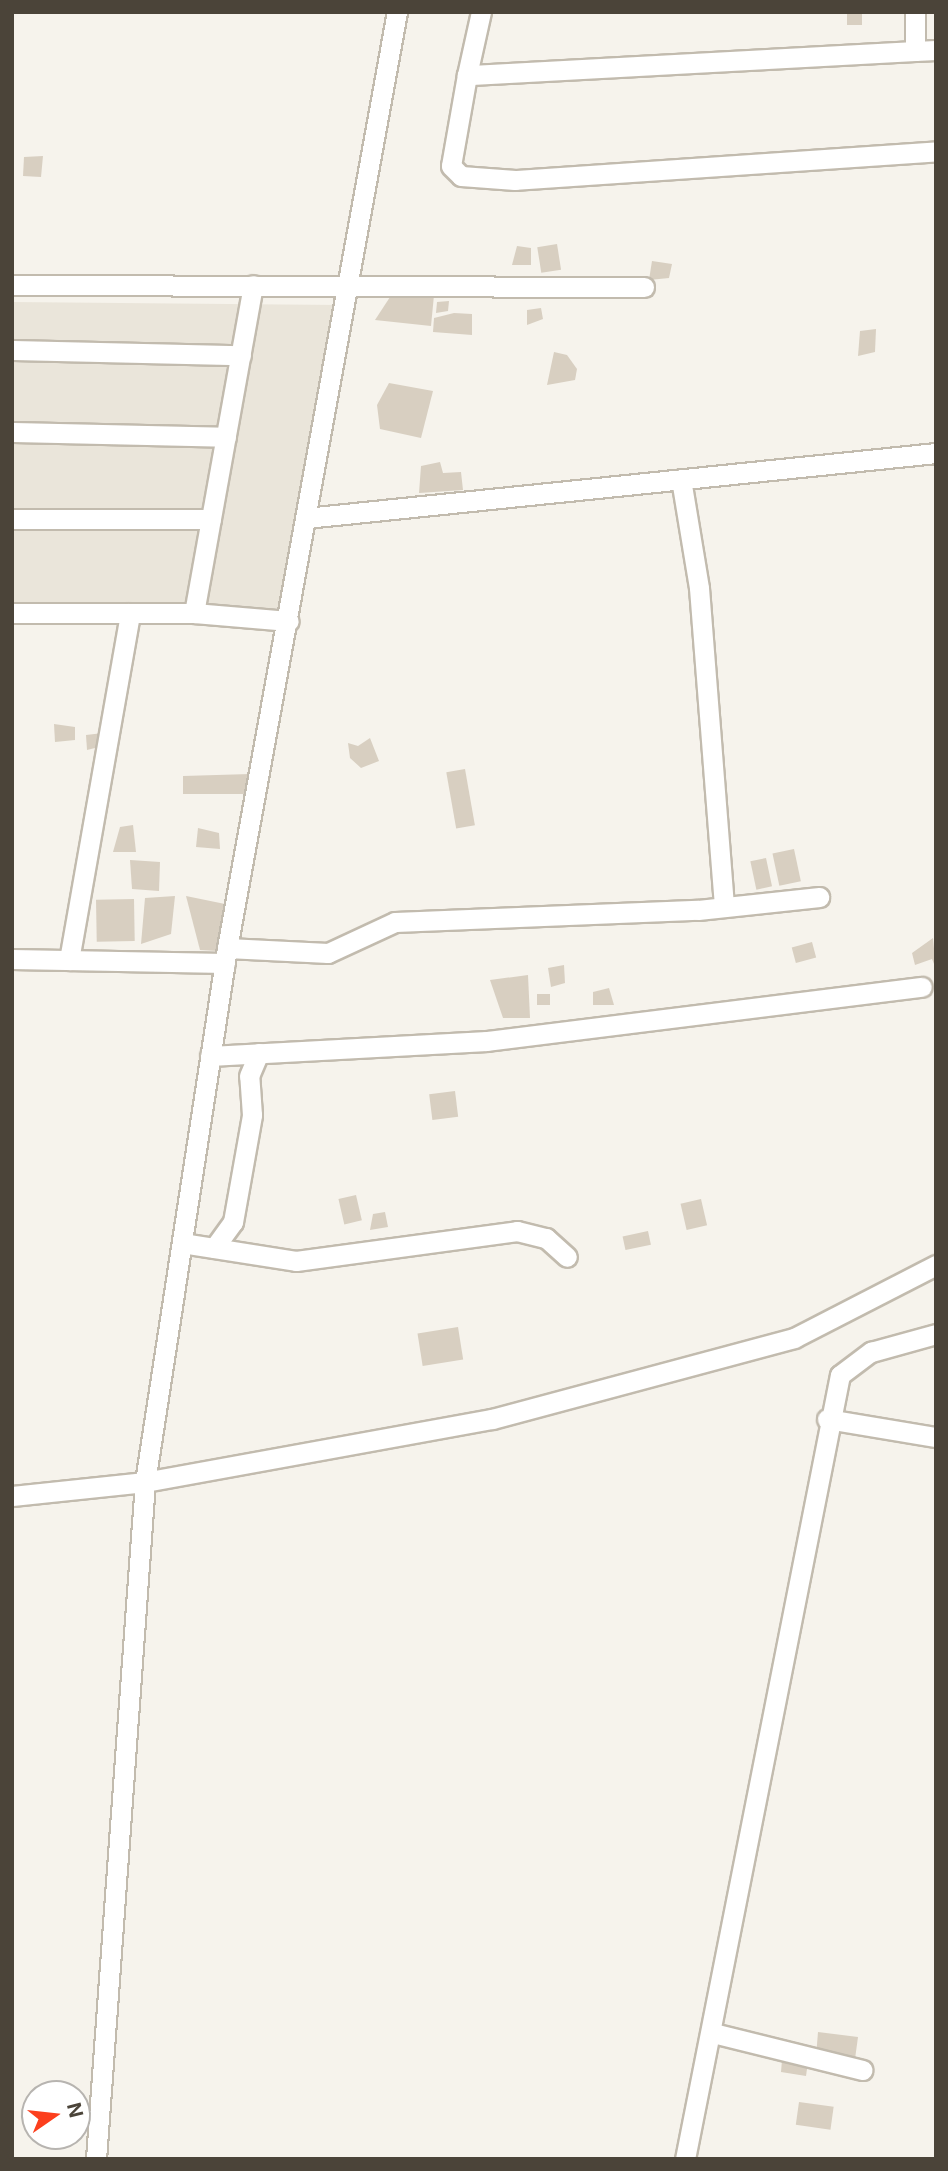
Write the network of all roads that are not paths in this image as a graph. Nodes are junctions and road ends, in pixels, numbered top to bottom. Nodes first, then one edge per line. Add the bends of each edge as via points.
1 (397, 12) edge
2 (481, 12) edge
3 (915, 12) edge
4 (936, 50) edge
5 (915, 51) junction
6 (467, 75) junction
7 (936, 151) edge
8 (12, 285) edge
9 (253, 285) junction
10 (644, 287) dead end
11 (347, 288) junction
12 (12, 351) edge
13 (241, 355) junction
14 (12, 432) edge
15 (226, 437) junction
16 (936, 453) edge
17 (681, 479) junction
18 (306, 518) junction
19 (12, 519) edge
20 (211, 519) junction
21 (12, 613) edge
22 (130, 613) junction
23 (194, 613) junction
24 (289, 621) junction
25 (818, 897) dead end
26 (724, 907) junction
27 (226, 956) junction
28 (12, 959) edge
29 (69, 960) junction
30 (922, 987) dead end
31 (259, 1053) junction
32 (210, 1056) junction
33 (182, 1242) junction
34 (214, 1248) junction
35 (567, 1257) dead end
36 (936, 1265) edge
37 (936, 1334) edge
38 (827, 1419) junction
39 (936, 1437) edge
40 (145, 1482) junction
41 (12, 1496) edge
42 (713, 2033) junction
43 (862, 2070) dead end
44 (96, 2159) edge
45 (685, 2159) edge

1 - 11 street
2 - 6 street
3 - 5 street
4 - 5 street
5 - 6 street
6 - 7 street via 450,152 452,166 461,176 515,180
8 - 9 street
9 - 11 street
9 - 13 street
10 - 11 street
11 - 18 street
12 - 13 street
13 - 15 street
14 - 15 street
15 - 20 street
16 - 17 street
17 - 18 street
17 - 26 street via 698,577
18 - 24 street
19 - 20 street
20 - 23 street
21 - 22 street
22 - 23 street
22 - 29 street
23 - 24 street
24 - 27 street
25 - 26 street
26 - 27 street via 395,922 328,953
27 - 29 street
27 - 32 street
28 - 29 street
30 - 31 street via 487,1041
31 - 32 street
31 - 34 street via 250,1076 252,1115 233,1222
32 - 33 street
33 - 34 street
33 - 40 street
34 - 35 street via 296,1261 517,1231 546,1238
36 - 40 street via 794,1338 492,1419
37 - 38 street via 851,1362 840,1375
38 - 39 street
38 - 42 street
40 - 41 street
40 - 44 street
42 - 43 street
42 - 45 street

